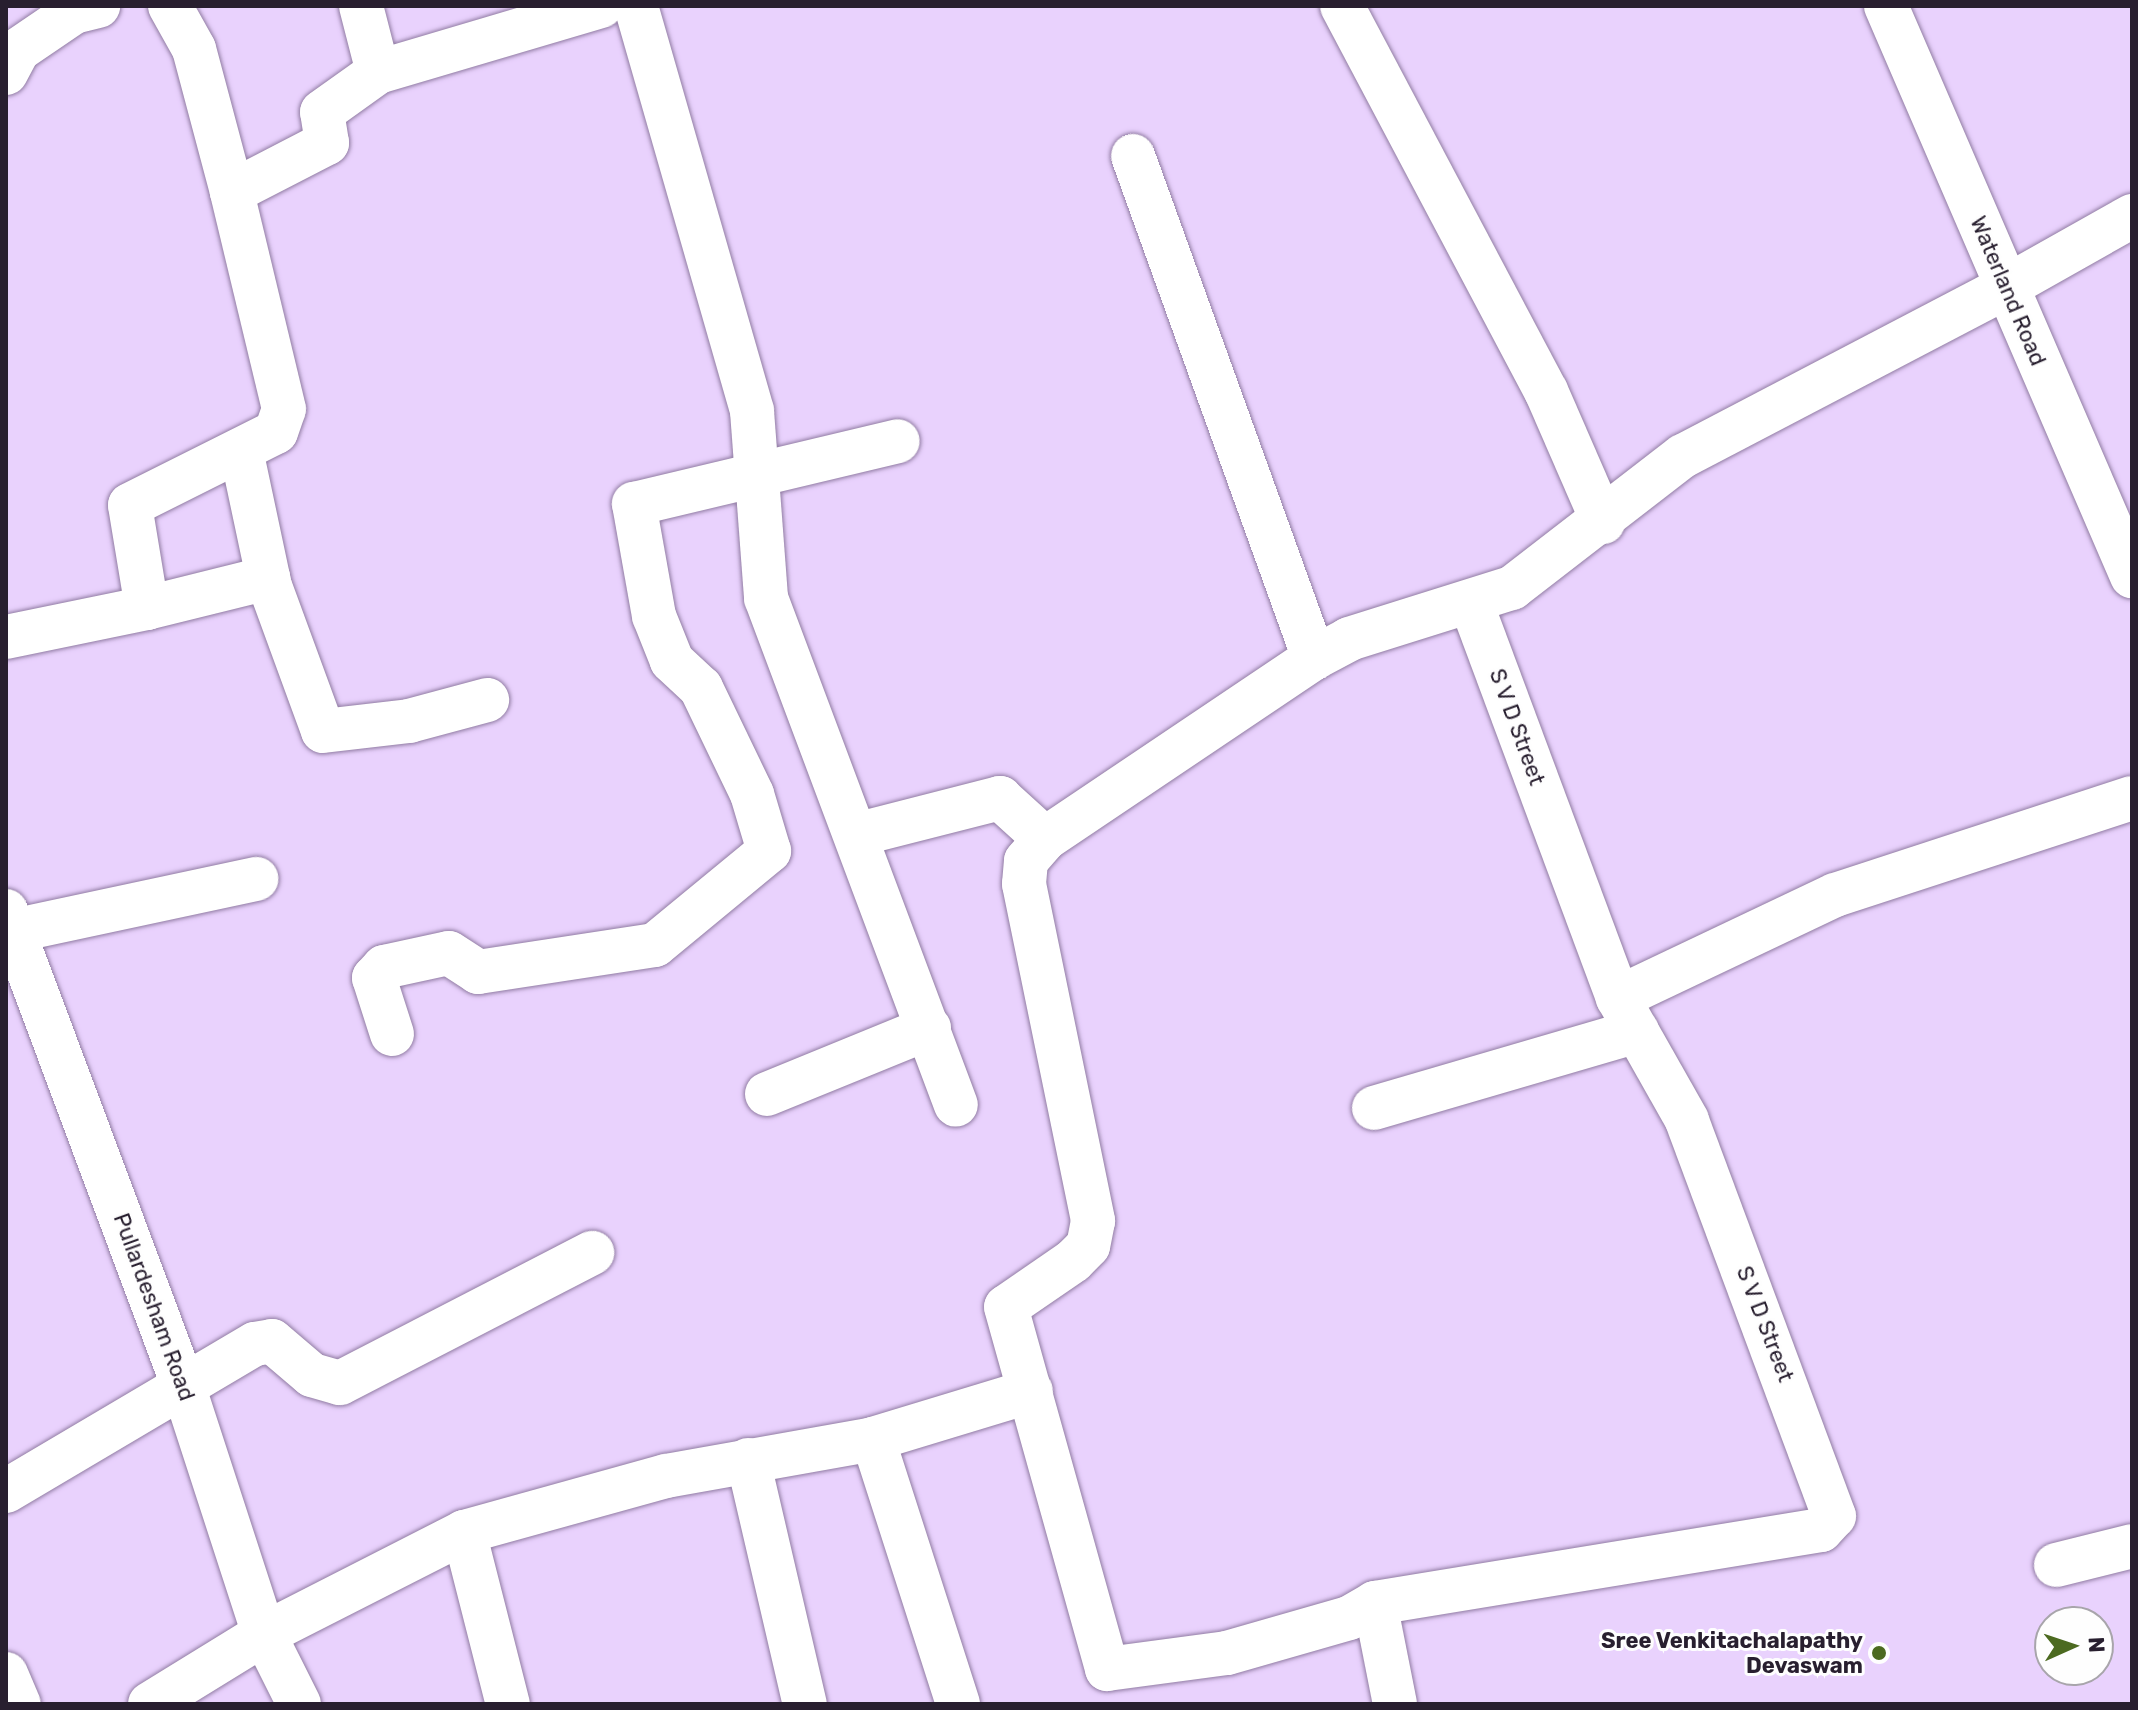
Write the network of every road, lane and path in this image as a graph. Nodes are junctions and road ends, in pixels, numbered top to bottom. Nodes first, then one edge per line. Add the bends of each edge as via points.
1 (98, 6) edge
2 (170, 6) edge
3 (361, 6) edge
4 (601, 6) edge
5 (636, 6) edge
6 (1342, 6) edge
7 (1886, 6) edge
8 (378, 72) junction
9 (6, 73) edge
10 (1133, 156) dead end
11 (232, 192) junction
12 (2132, 216) edge
13 (2006, 287) junction
14 (898, 441) dead end
15 (241, 450) junction
16 (753, 478) junction
17 (1603, 522) junction
18 (2132, 576) edge
19 (268, 578) junction
20 (1472, 605) junction
21 (147, 608) junction
22 (6, 637) edge
23 (1314, 658) junction
24 (487, 700) dead end
25 (2132, 798) edge
26 (859, 834) junction
27 (1045, 839) junction
28 (256, 879) dead end
29 (10, 921) edge
30 (1628, 1015) junction
31 (929, 1028) junction
32 (392, 1034) dead end
33 (767, 1094) dead end
34 (956, 1105) dead end
35 (1374, 1108) dead end
36 (592, 1253) dead end
37 (182, 1382) junction
38 (1031, 1391) junction
39 (873, 1439) junction
40 (748, 1460) junction
41 (6, 1491) edge
42 (464, 1532) junction
43 (2132, 1546) edge
44 (2056, 1565) dead end
45 (1375, 1603) junction
46 (264, 1634) junction
47 (6, 1674) edge
48 (19, 1704) edge
49 (150, 1704) edge
50 (299, 1704) edge
51 (508, 1704) edge
52 (805, 1704) edge
53 (958, 1704) edge
54 (1395, 1704) edge

1 - 9 street via 74,12 18,50
2 - 11 street via 194,49
3 - 8 street
4 - 8 street
5 - 16 street via 752,411
6 - 17 street via 1546,391
7 - 13 street, Waterland Road
8 - 11 street via 322,112 327,143
10 - 23 street
11 - 15 street via 284,409 276,432
12 - 13 street
13 - 17 street via 1683,456
13 - 18 street, Waterland Road
14 - 16 street
15 - 19 street
15 - 21 street via 130,505
16 - 26 street via 766,598
16 - 32 street via 634,504 654,616 672,661 701,688 752,794 769,851 655,945 478,972 449,953 384,967 374,978
17 - 20 street via 1512,588
19 - 21 street
19 - 24 street via 323,731 409,721
20 - 23 street via 1349,639
20 - 30 street, S V D Street
21 - 22 street
23 - 27 street
25 - 30 street via 1835,895
26 - 27 street via 1000,798
26 - 31 street
27 - 38 street via 1026,861 1024,884 1093,1221 1088,1246 1073,1261 1006,1307
28 - 29 street
29 - 37 street, Pullardesham Road
30 - 35 street
30 - 45 street, S V D Street via 1687,1120 1834,1516 1821,1530
31 - 33 street
31 - 34 street
36 - 37 street via 340,1383 312,1375 272,1341
37 - 41 street
37 - 46 street, Pullardesham Road
38 - 39 street
38 - 45 street via 1107,1669 1227,1653 1349,1618
39 - 40 street
39 - 53 street
40 - 42 street
40 - 52 street
42 - 46 street
42 - 51 street
43 - 44 street
45 - 54 street
46 - 49 street
46 - 50 street, Pullardesham Road
47 - 48 street

